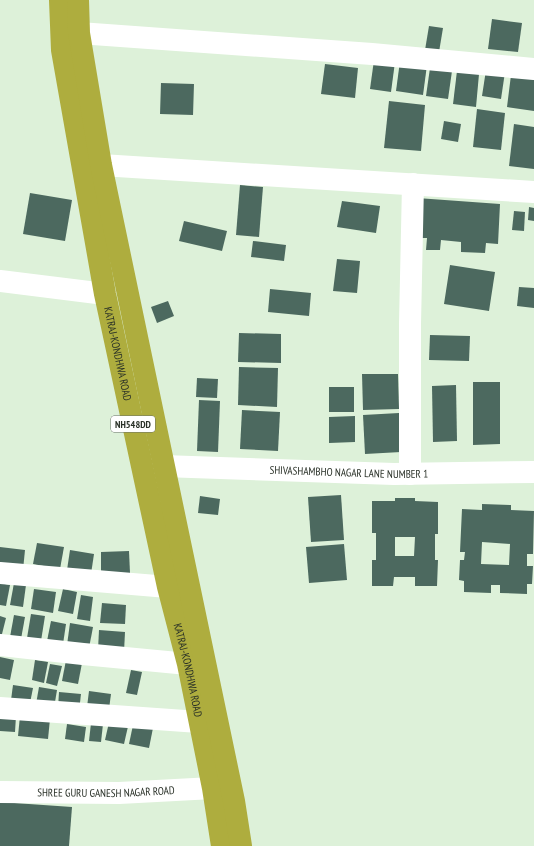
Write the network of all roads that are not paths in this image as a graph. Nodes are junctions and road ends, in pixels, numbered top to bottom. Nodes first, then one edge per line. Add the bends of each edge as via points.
1 (60, 0) edge
2 (78, 0) edge
3 (79, 33) junction
4 (534, 69) edge
5 (101, 165) junction
6 (413, 184) junction
7 (534, 192) edge
8 (0, 281) edge
9 (105, 294) junction
10 (153, 466) junction
11 (534, 472) edge
12 (410, 474) junction
13 (0, 573) edge
14 (168, 587) junction
15 (0, 645) edge
16 (188, 664) junction
17 (0, 708) edge
18 (200, 722) junction
19 (213, 788) junction
20 (0, 792) edge
21 (222, 846) edge
22 (241, 846) edge

1 - 9 highway, KATRAJ-KONDHWA ROAD / NH548DD via 62,50
2 - 3 highway, KATRAJ-KONDHWA ROAD / NH548DD
3 - 4 street via 372,54
3 - 5 highway, KATRAJ-KONDHWA ROAD / NH548DD
5 - 6 street
5 - 10 highway, KATRAJ-KONDHWA ROAD / NH548DD
6 - 7 street
6 - 12 street
8 - 9 street
9 - 10 highway, KATRAJ-KONDHWA ROAD / NH548DD
10 - 12 street, SHIVASHAMBHO NAGAR LANE NUMBER 1
10 - 14 highway, KATRAJ-KONDHWA ROAD / NH548DD
10 - 22 highway, KATRAJ-KONDHWA ROAD / NH548DD via 234,801
11 - 12 street, SHIVASHAMBHO NAGAR LANE NUMBER 1
13 - 14 street
14 - 16 highway, KATRAJ-KONDHWA ROAD / NH548DD
15 - 16 street
16 - 18 highway, KATRAJ-KONDHWA ROAD / NH548DD
17 - 18 street
18 - 19 highway, KATRAJ-KONDHWA ROAD / NH548DD
19 - 20 street, SHREE GURU GANESH NAGAR ROAD via 119,793
19 - 21 highway, KATRAJ-KONDHWA ROAD / NH548DD

